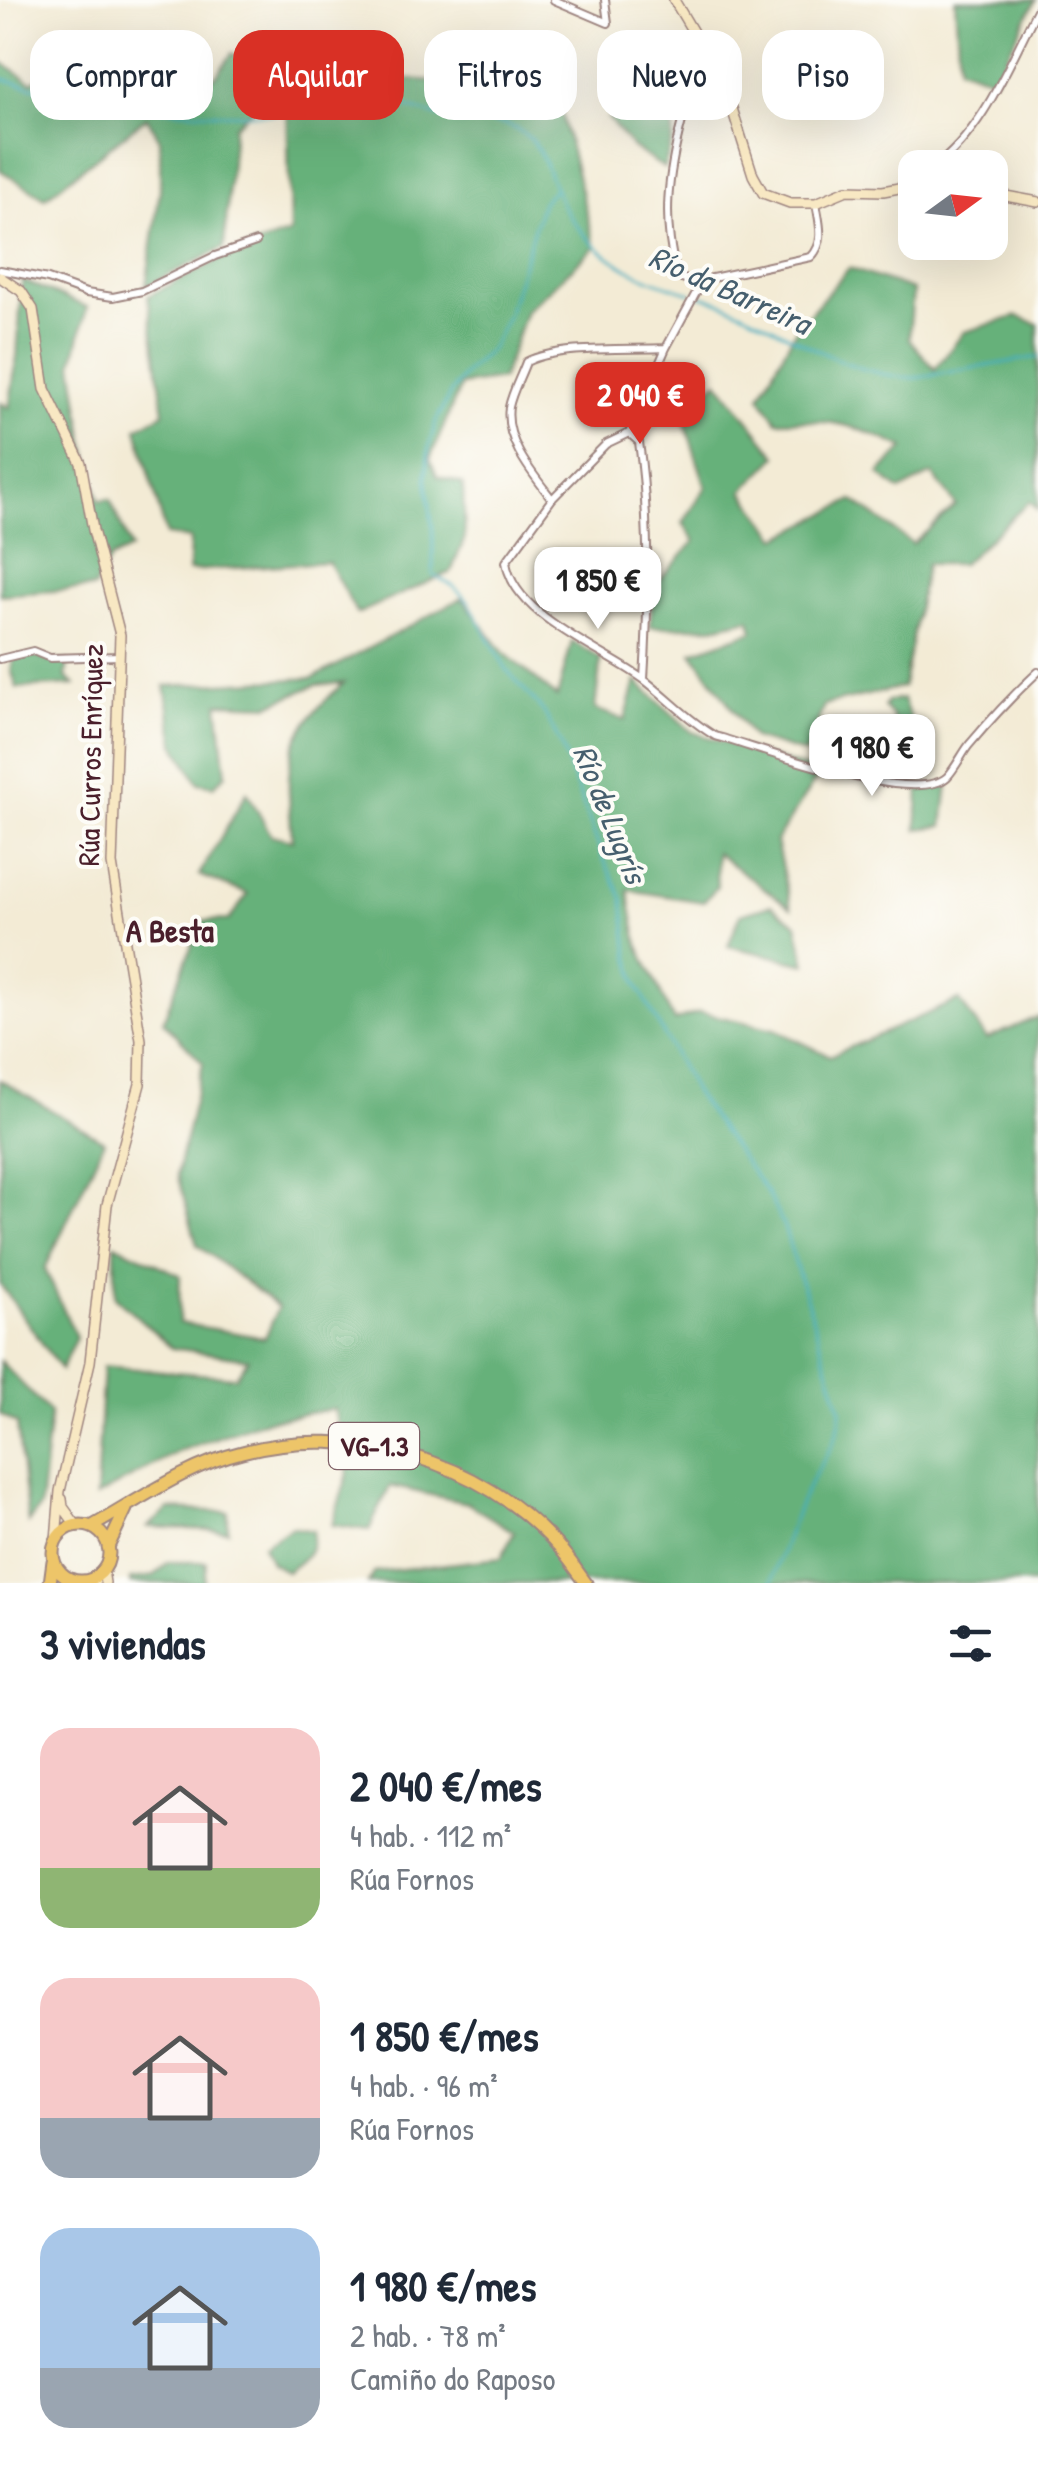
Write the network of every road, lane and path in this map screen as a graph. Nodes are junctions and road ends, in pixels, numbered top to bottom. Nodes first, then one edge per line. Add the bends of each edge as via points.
1 (554, 0) edge
2 (605, 0) edge
3 (674, 0) edge
4 (1038, 8) edge
5 (682, 121) dead end
6 (956, 150) edge
7 (898, 187) edge
8 (1008, 196) edge
9 (1038, 202) edge
10 (816, 203) junction
11 (256, 242) dead end
12 (0, 274) edge
13 (703, 280) junction
14 (666, 348) junction
15 (629, 433) junction
16 (552, 499) junction
17 (120, 656) junction
18 (0, 659) edge
19 (1038, 672) edge
20 (644, 680) junction
21 (60, 1491) junction
22 (128, 1506) junction
23 (76, 1525) junction
24 (91, 1527) junction
25 (56, 1540) junction
26 (108, 1548) junction
27 (53, 1557) junction
28 (104, 1576) edge
29 (87, 1581) edge
30 (50, 1583) edge
31 (586, 1583) edge

1 - 2 street via 608,24
3 - 10 street via 725,86 757,185 776,200
4 - 6 street
5 - 13 street via 666,196 673,263 678,276
7 - 10 street via 847,190
8 - 9 street
10 - 13 street via 821,236 811,257
11 - 12 street via 142,291 113,296
12 - 17 street, Rúa Curros Enríquez via 33,309 44,389 80,463
13 - 14 street
14 - 15 street
14 - 16 street via 526,362 509,422
15 - 16 street via 606,444
15 - 20 street via 639,442 644,496
16 - 20 street via 506,562 508,572 565,634
17 - 18 street via 50,658 34,652
17 - 21 street, Rúa Curros Enríquez via 112,864 141,1040 140,1084 107,1206 90,1362
19 - 20 street via 991,717 946,778 900,785 715,736
21 - 23 street via 62,1507
21 - 25 street, Rúa Curros Enríquez
22 - 24 highway, VG-1.3
22 - 26 highway
22 - 31 highway, VG-1.3 via 241,1452 327,1442 382,1447 477,1483 518,1510
23 - 24 highway
23 - 25 highway
24 - 26 highway
25 - 27 highway
26 - 28 highway
27 - 29 highway via 64,1575
27 - 30 highway
28 - 29 highway

